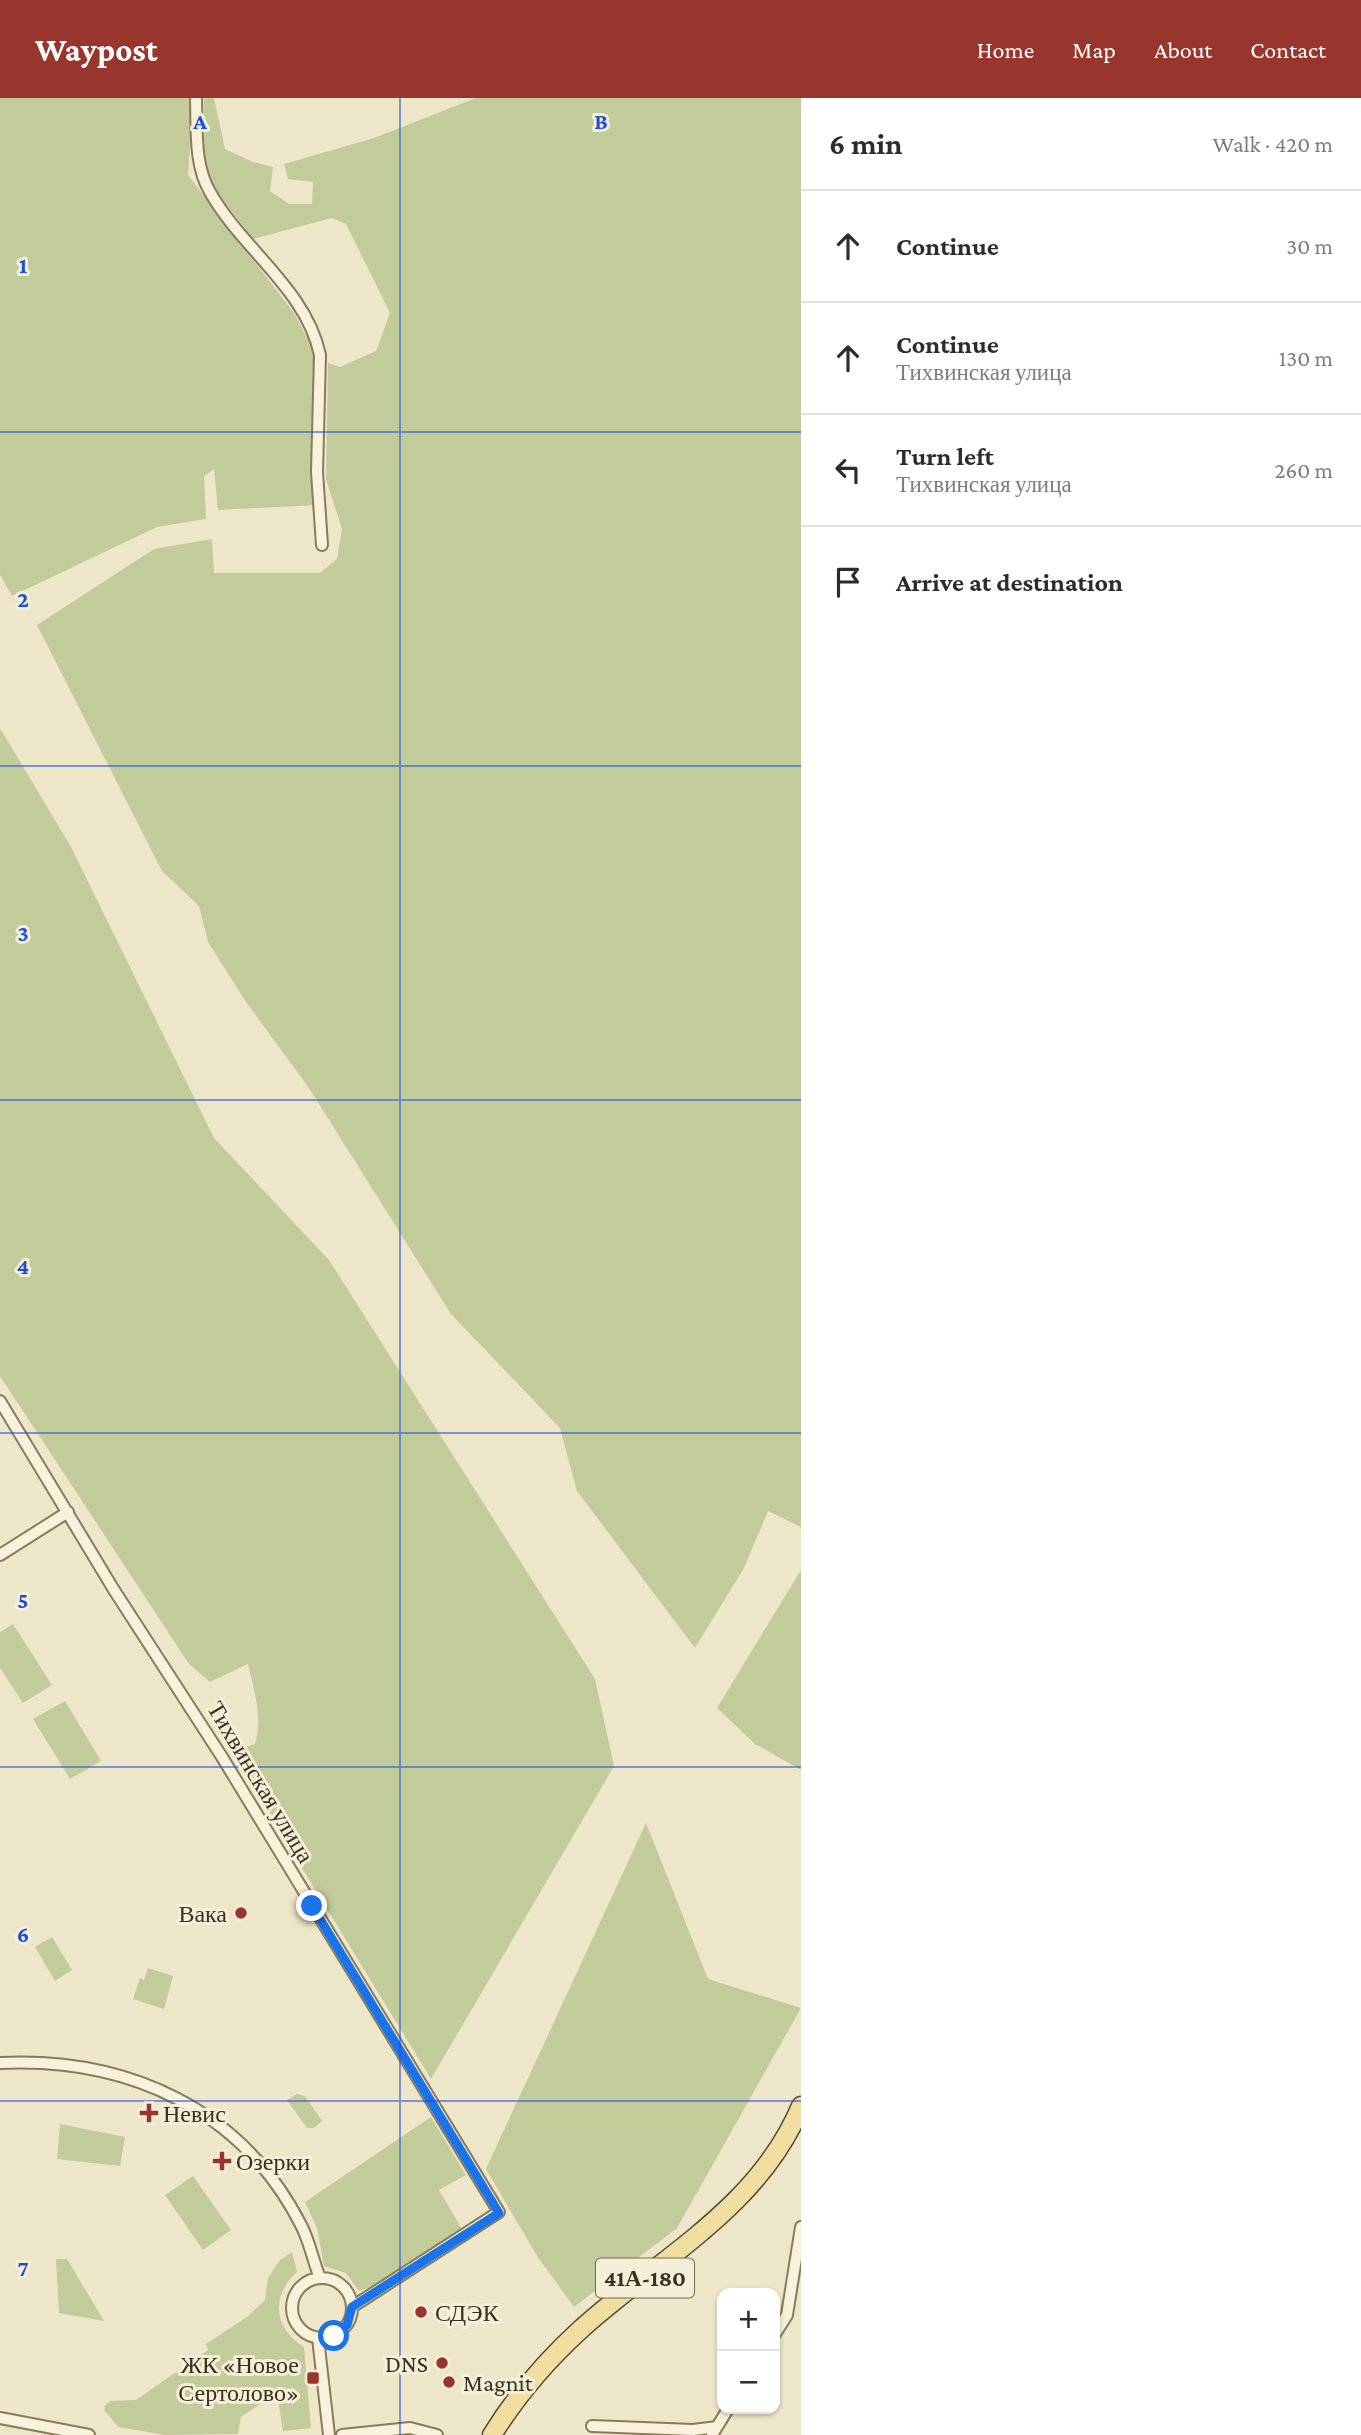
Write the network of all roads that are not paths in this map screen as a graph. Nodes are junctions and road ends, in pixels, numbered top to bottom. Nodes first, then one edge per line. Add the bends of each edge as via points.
1 (197, 98) edge
2 (322, 545) dead end
3 (0, 1401) edge
4 (68, 1512) junction
5 (0, 1555) edge
6 (0, 2063) edge
7 (800, 2117) edge
8 (801, 2227) edge
9 (320, 2278) junction
10 (352, 2307) junction
11 (780, 2326) edge
12 (582, 2328) junction
13 (318, 2338) junction
14 (725, 2414) edge
15 (0, 2418) edge
16 (592, 2426) dead end
17 (714, 2431) edge
18 (89, 2435) edge
19 (329, 2435) edge
20 (342, 2435) edge
21 (438, 2435) edge
22 (492, 2435) edge
23 (506, 2435) edge

1 - 2 street via 197,145 209,192 304,313 317,339
3 - 4 street, Тихвинская улица
4 - 5 street
4 - 10 street, Тихвинская улица via 499,2213
6 - 9 street via 38,2062 103,2071 193,2106 236,2136 273,2179 303,2229
7 - 12 main road, 41А-180 via 776,2155 735,2204
8 - 11 street via 787,2315
9 - 10 street via 342,2285
9 - 13 street via 298,2289 292,2314 306,2334
10 - 13 street via 341,2332
12 - 22 main road, 41А-180 via 545,2363
12 - 23 main road, 41А-180
13 - 19 street
14 - 17 street
15 - 18 street
16 - 17 street
20 - 21 street via 410,2428

